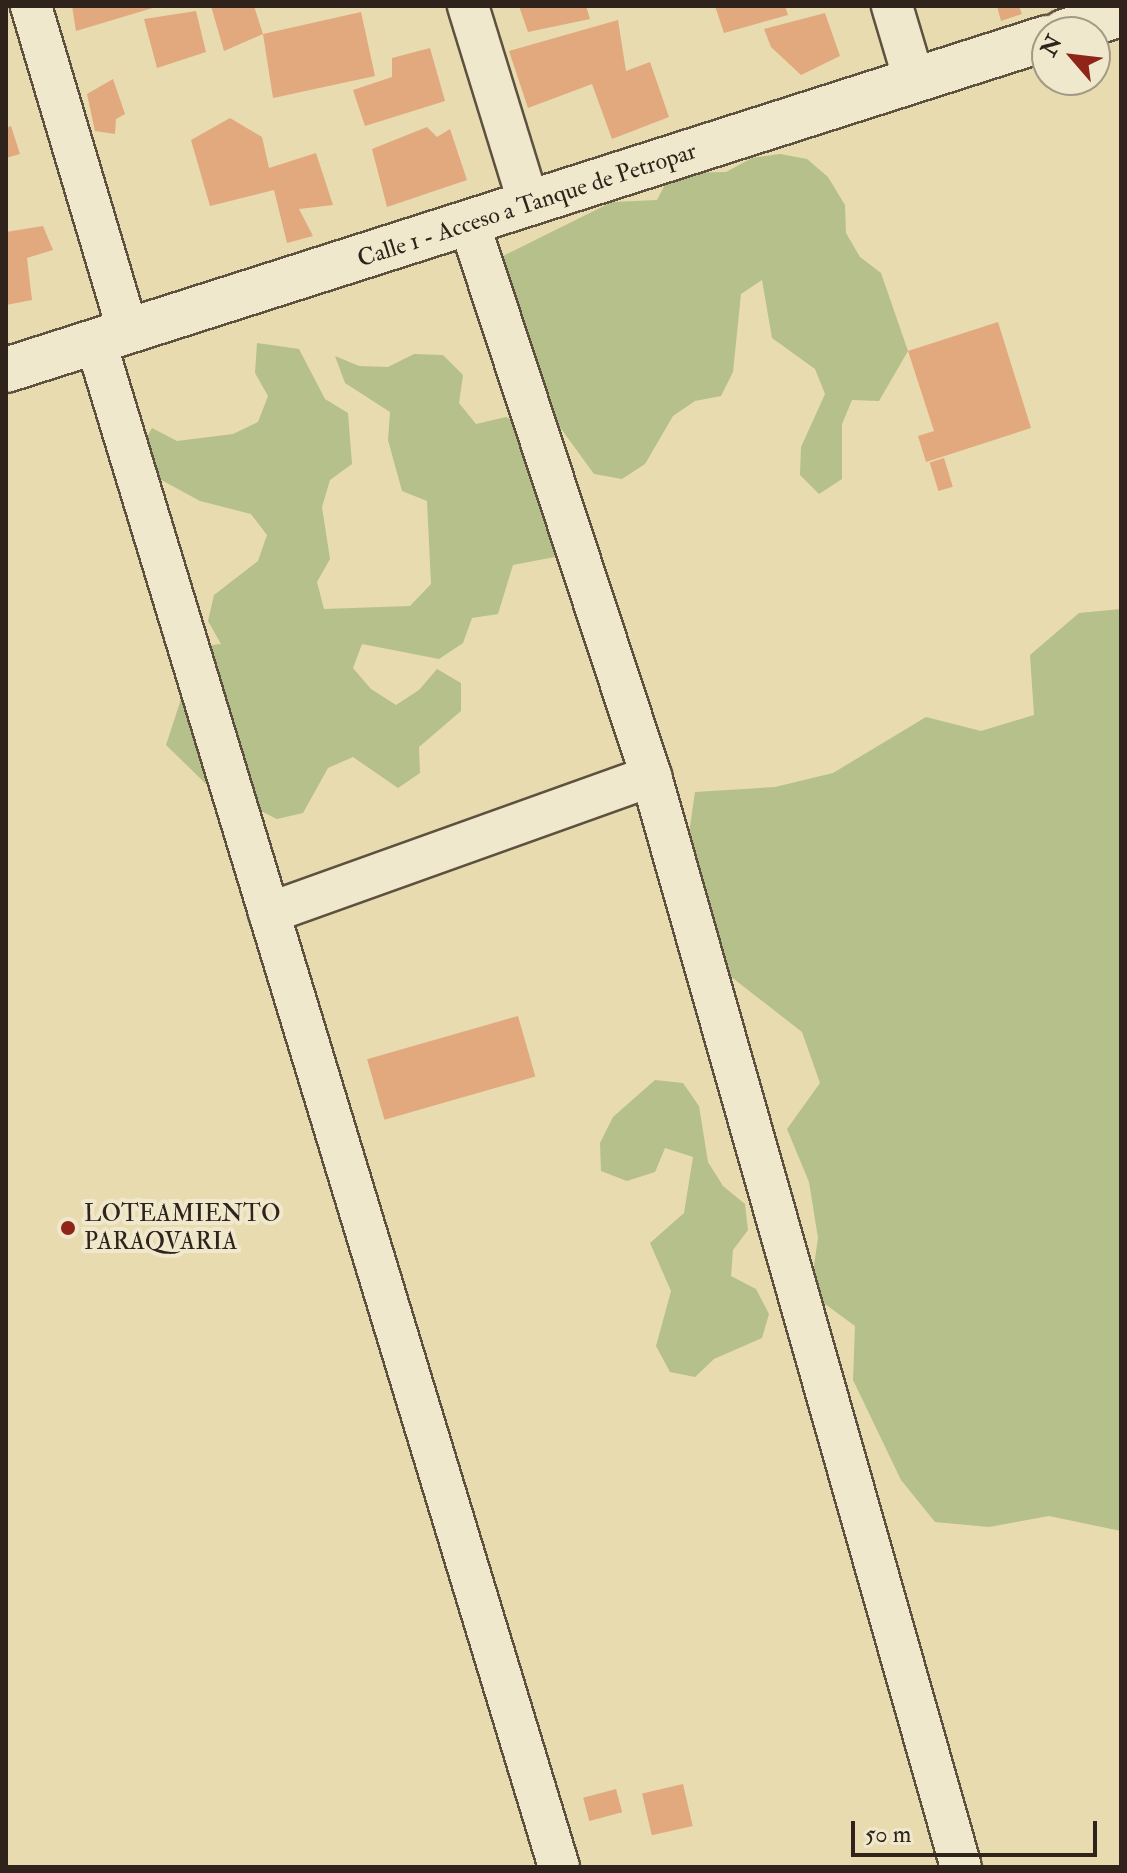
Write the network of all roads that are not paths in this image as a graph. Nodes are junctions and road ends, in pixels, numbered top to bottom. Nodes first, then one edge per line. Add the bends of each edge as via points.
1 (31, 6) edge
2 (468, 6) edge
3 (892, 6) edge
4 (1031, 43) edge
5 (914, 80) junction
6 (529, 204) junction
7 (469, 223) junction
8 (112, 338) junction
9 (6, 370) edge
10 (651, 776) junction
11 (269, 913) junction
12 (559, 1867) edge
13 (961, 1867) edge

1 - 8 street
2 - 6 street
3 - 5 street
4 - 5 street, Calle 1 - Acceso a Tanque de Petropar
5 - 6 street, Calle 1 - Acceso a Tanque de Petropar
6 - 7 street, Calle 1 - Acceso a Tanque de Petropar
7 - 8 street, Calle 1 - Acceso a Tanque de Petropar
7 - 10 street
8 - 9 street, Calle 1 - Acceso a Tanque de Petropar
8 - 11 street
10 - 11 street
10 - 13 street
11 - 12 street

